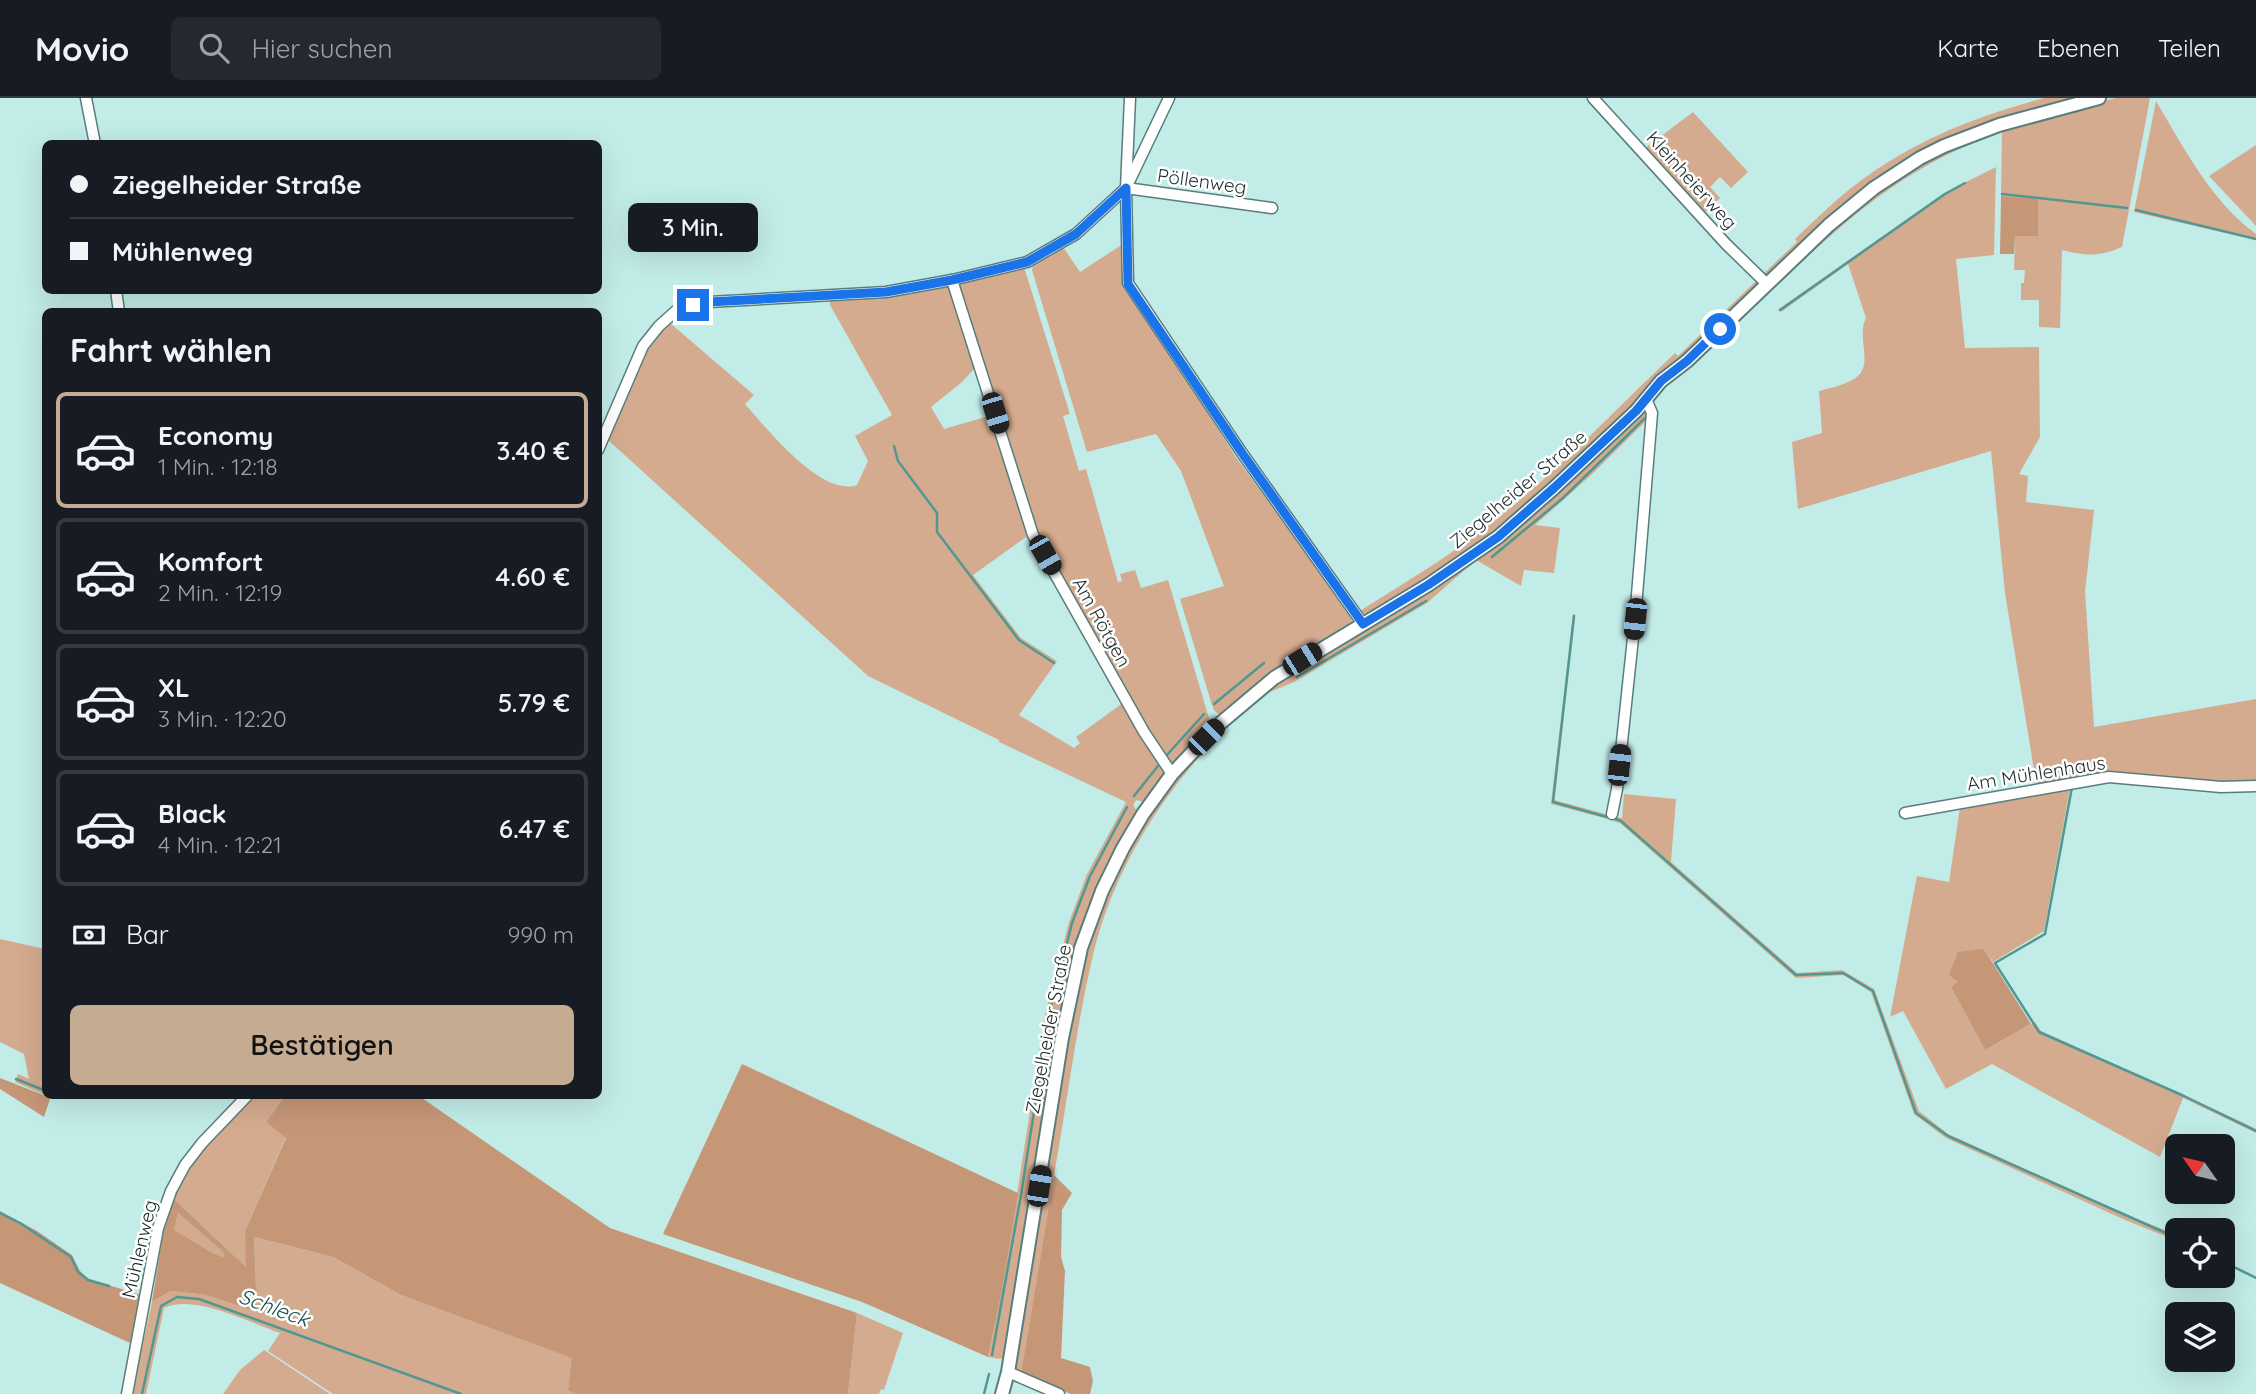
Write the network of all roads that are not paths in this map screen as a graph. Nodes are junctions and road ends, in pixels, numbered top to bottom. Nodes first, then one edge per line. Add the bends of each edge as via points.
1 (86, 98) edge
2 (1130, 98) edge
3 (1169, 98) edge
4 (1593, 98) edge
5 (2099, 98) edge
6 (94, 140) edge
7 (1126, 188) junction
8 (1272, 208) dead end
9 (952, 280) junction
10 (1767, 284) junction
11 (1646, 399) junction
12 (602, 441) edge
13 (1363, 624) junction
14 (1172, 774) junction
15 (2256, 786) edge
16 (1905, 813) dead end
17 (1612, 814) dead end
18 (244, 1099) edge
19 (1008, 1372) junction
20 (127, 1394) edge
21 (1002, 1394) edge
22 (1059, 1394) edge

1 - 6 street
2 - 7 street
3 - 7 street
4 - 10 street, Kleinheierweg
5 - 10 street, Ziegelheider Straße via 1998,125 1920,158 1853,204
7 - 8 street, Pöllenweg
7 - 9 street via 1076,234 1027,262
7 - 13 street via 1128,284
9 - 12 street via 886,292 709,302 678,309 643,346
9 - 14 street, Am Rötgen via 1033,535
10 - 11 street, Ziegelheider Straße
11 - 13 street, Ziegelheider Straße via 1498,537
11 - 17 street via 1652,413 1635,619
13 - 14 street, Ziegelheider Straße via 1252,694
14 - 19 street, Ziegelheider Straße via 1123,848 1082,948 1062,1038
15 - 16 street, Am Mühlenhaus via 2109,777
18 - 20 street, Mühlenweg via 202,1143 171,1191 158,1228
19 - 21 street, Ziegelheider Straße
19 - 22 street

